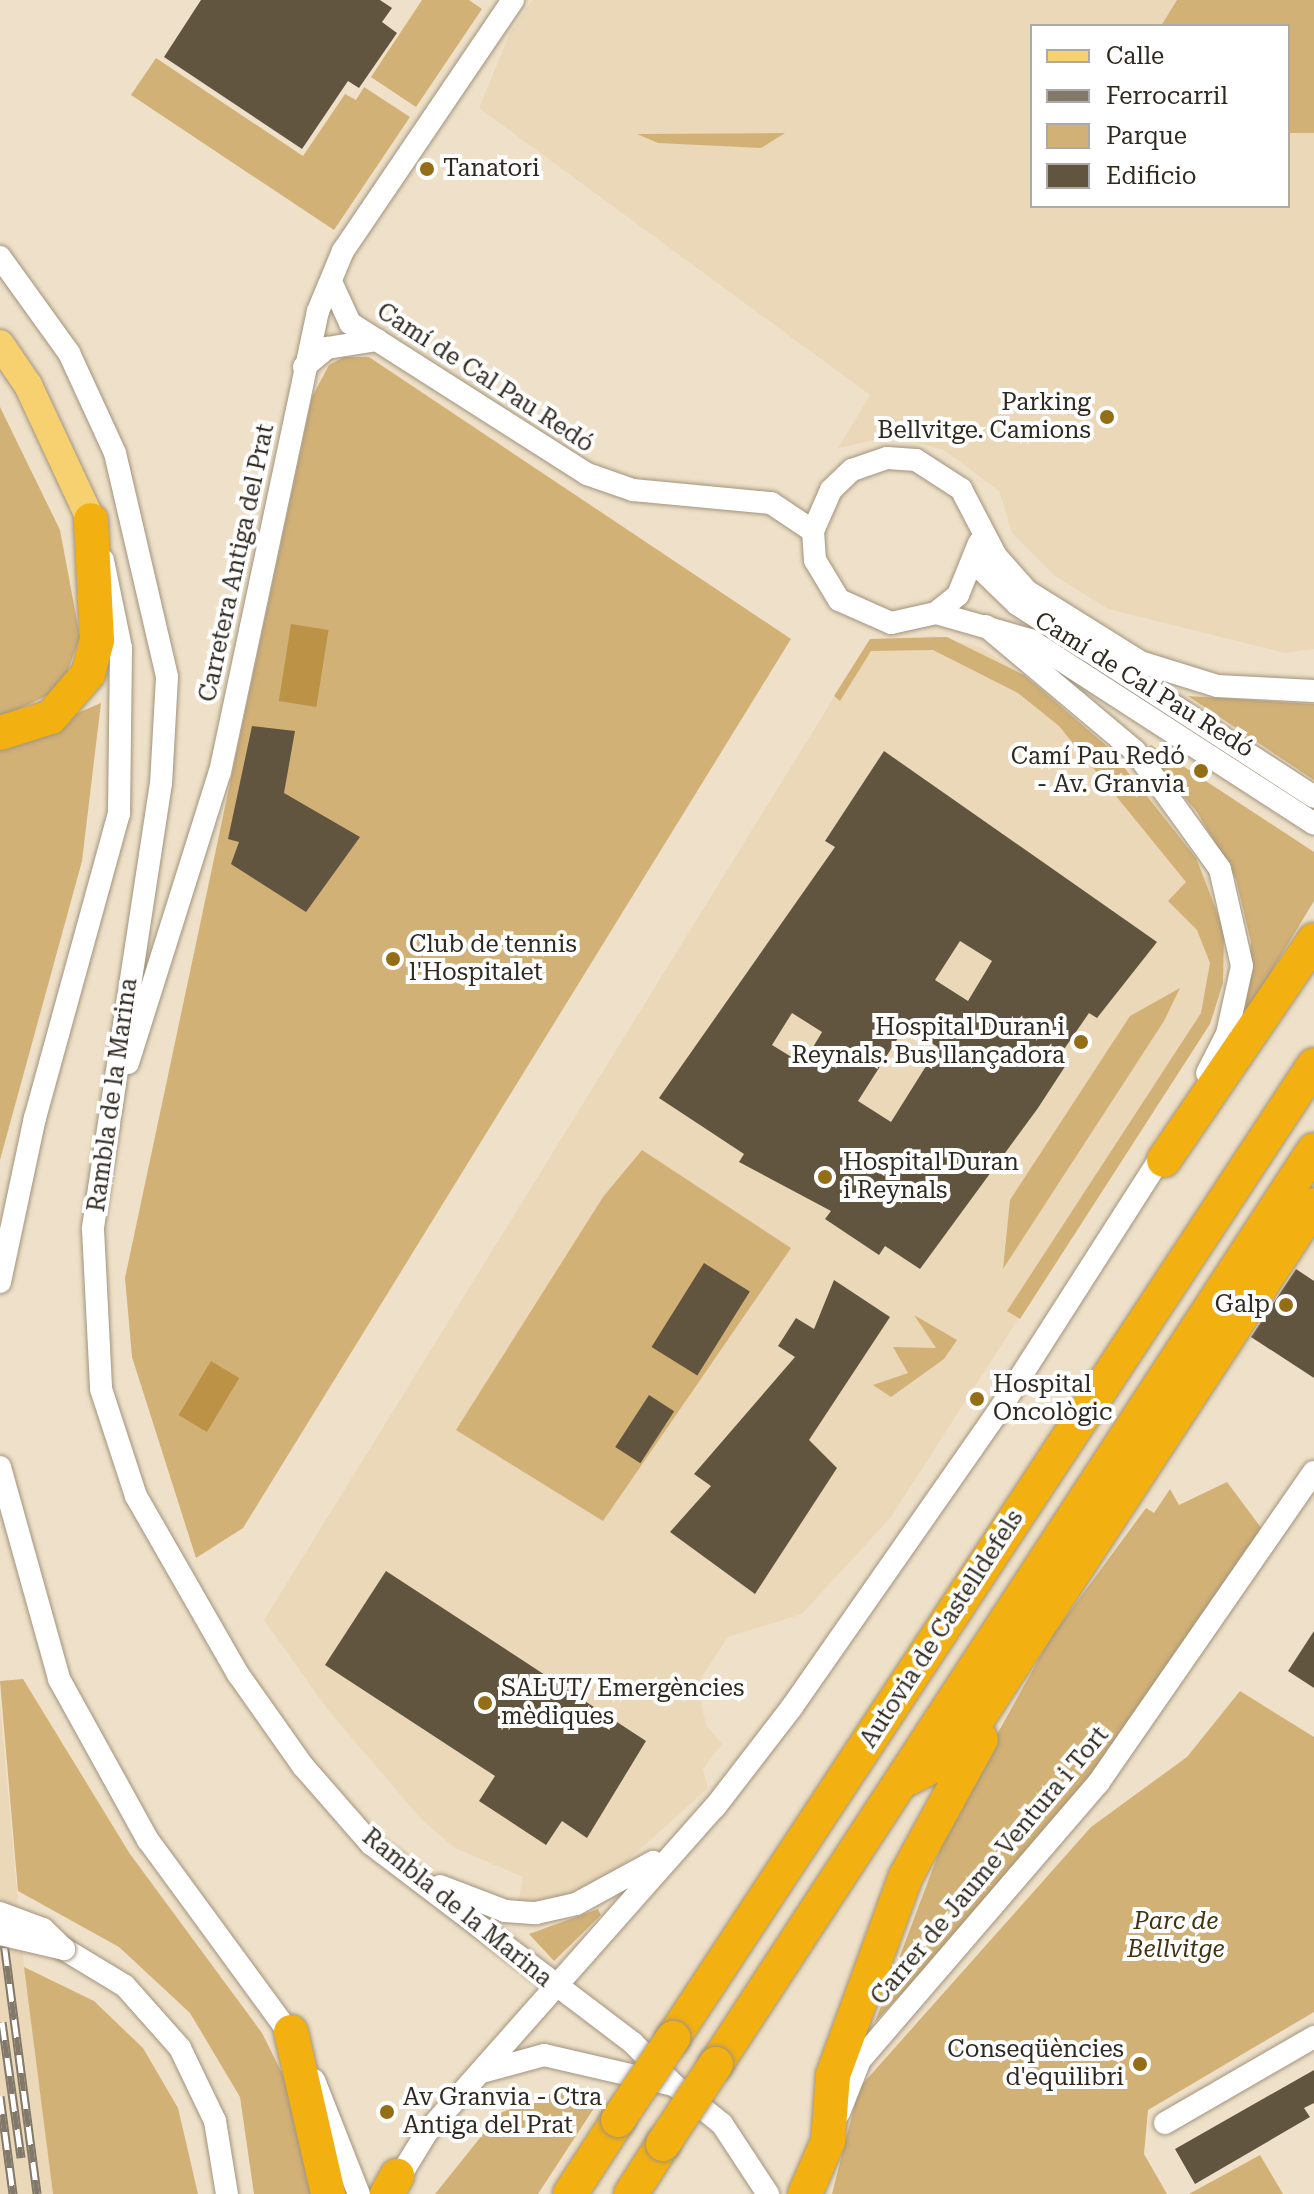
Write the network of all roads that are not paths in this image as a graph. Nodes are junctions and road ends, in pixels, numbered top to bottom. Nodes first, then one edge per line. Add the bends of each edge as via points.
1 (513, 0) edge
2 (0, 257) edge
3 (333, 286) junction
4 (377, 340) junction
5 (0, 344) edge
6 (304, 367) junction
7 (975, 514) junction
8 (91, 520) junction
9 (813, 531) junction
10 (979, 543) junction
11 (936, 613) junction
12 (986, 626) junction
13 (1314, 691) edge
14 (0, 733) edge
15 (1314, 797) edge
16 (1309, 821) edge
17 (1314, 940) edge
18 (1314, 1065) edge
19 (1314, 1150) edge
20 (1164, 1160) junction
21 (96, 1176) junction
22 (1314, 1205) edge
23 (0, 1282) edge
24 (0, 1467) edge
25 (1314, 1472) edge
26 (1052, 1552) junction
27 (1050, 1611) junction
28 (905, 1780) junction
29 (690, 1836) junction
30 (412, 1874) junction
31 (0, 1913) edge
32 (0, 1934) edge
33 (64, 1949) junction
34 (553, 1986) junction
35 (291, 2032) junction
36 (1314, 2037) edge
37 (481, 2073) junction
38 (674, 2085) junction
39 (1165, 2123) dead end
40 (828, 2141) junction
41 (392, 2188) edge
42 (227, 2194) edge
43 (328, 2194) edge
44 (359, 2194) edge
45 (570, 2194) edge
46 (631, 2194) edge
47 (768, 2194) edge
48 (805, 2194) edge

1 - 3 street, Carretera Antiga del Prat via 343,251
2 - 21 street, Rambla de la Marina via 69,353 115,453 167,677 161,783
3 - 4 street, Camí de Cal Pau Redó via 350,323
3 - 6 street, Carretera Antiga del Prat via 318,311
4 - 6 street via 327,348
4 - 9 street, Camí de Cal Pau Redó via 587,474 633,490 771,503
5 - 8 main road via 28,385
6 - 21 street, Carretera Antiga del Prat via 220,772
7 - 9 street via 942,472 887,458 852,470 831,490
7 - 10 street
7 - 13 street via 996,556 1027,591 1140,662 1217,686
8 - 14 highway via 97,640 88,674 51,717
8 - 23 street via 121,648 119,814 35,1118
9 - 11 street via 815,560 839,600 891,623
10 - 11 street via 967,583
10 - 15 street, Camí de Cal Pau Redó via 982,570 1017,604
11 - 12 street, Camí de Cal Pau Redó
12 - 16 street, Camí de Cal Pau Redó via 1030,640
12 - 20 street via 1135,751 1194,825 1228,885 1239,936 1239,999 1202,1081 1174,1121
17 - 20 highway
18 - 45 highway, Autovia de Castelldefels, bridge
19 - 26 highway
20 - 29 street via 792,1707
21 - 30 street, Rambla de la Marina via 101,1389 136,1496 238,1674 303,1766 371,1844
22 - 27 highway
24 - 35 street via 59,1679 148,1840
25 - 40 street, Carrer de Jaume Ventura i Tort via 1099,1782 860,2060
26 - 27 highway
26 - 28 highway
27 - 28 highway via 954,1755
27 - 40 highway via 906,1876 833,2075
28 - 46 highway, bridge
29 - 30 street via 631,1878 536,1913 505,1911
29 - 34 street
30 - 34 street, Rambla de la Marina
31 - 33 street, bridge via 43,1929
32 - 33 street, bridge
33 - 42 street via 125,1986 180,2048 215,2121
34 - 37 street
34 - 38 street, Rambla de la Marina via 633,2043
35 - 43 highway
35 - 44 street
36 - 39 street
37 - 38 street via 544,2055
37 - 41 street
38 - 47 street, Rambla de la Marina via 722,2124
40 - 48 highway

